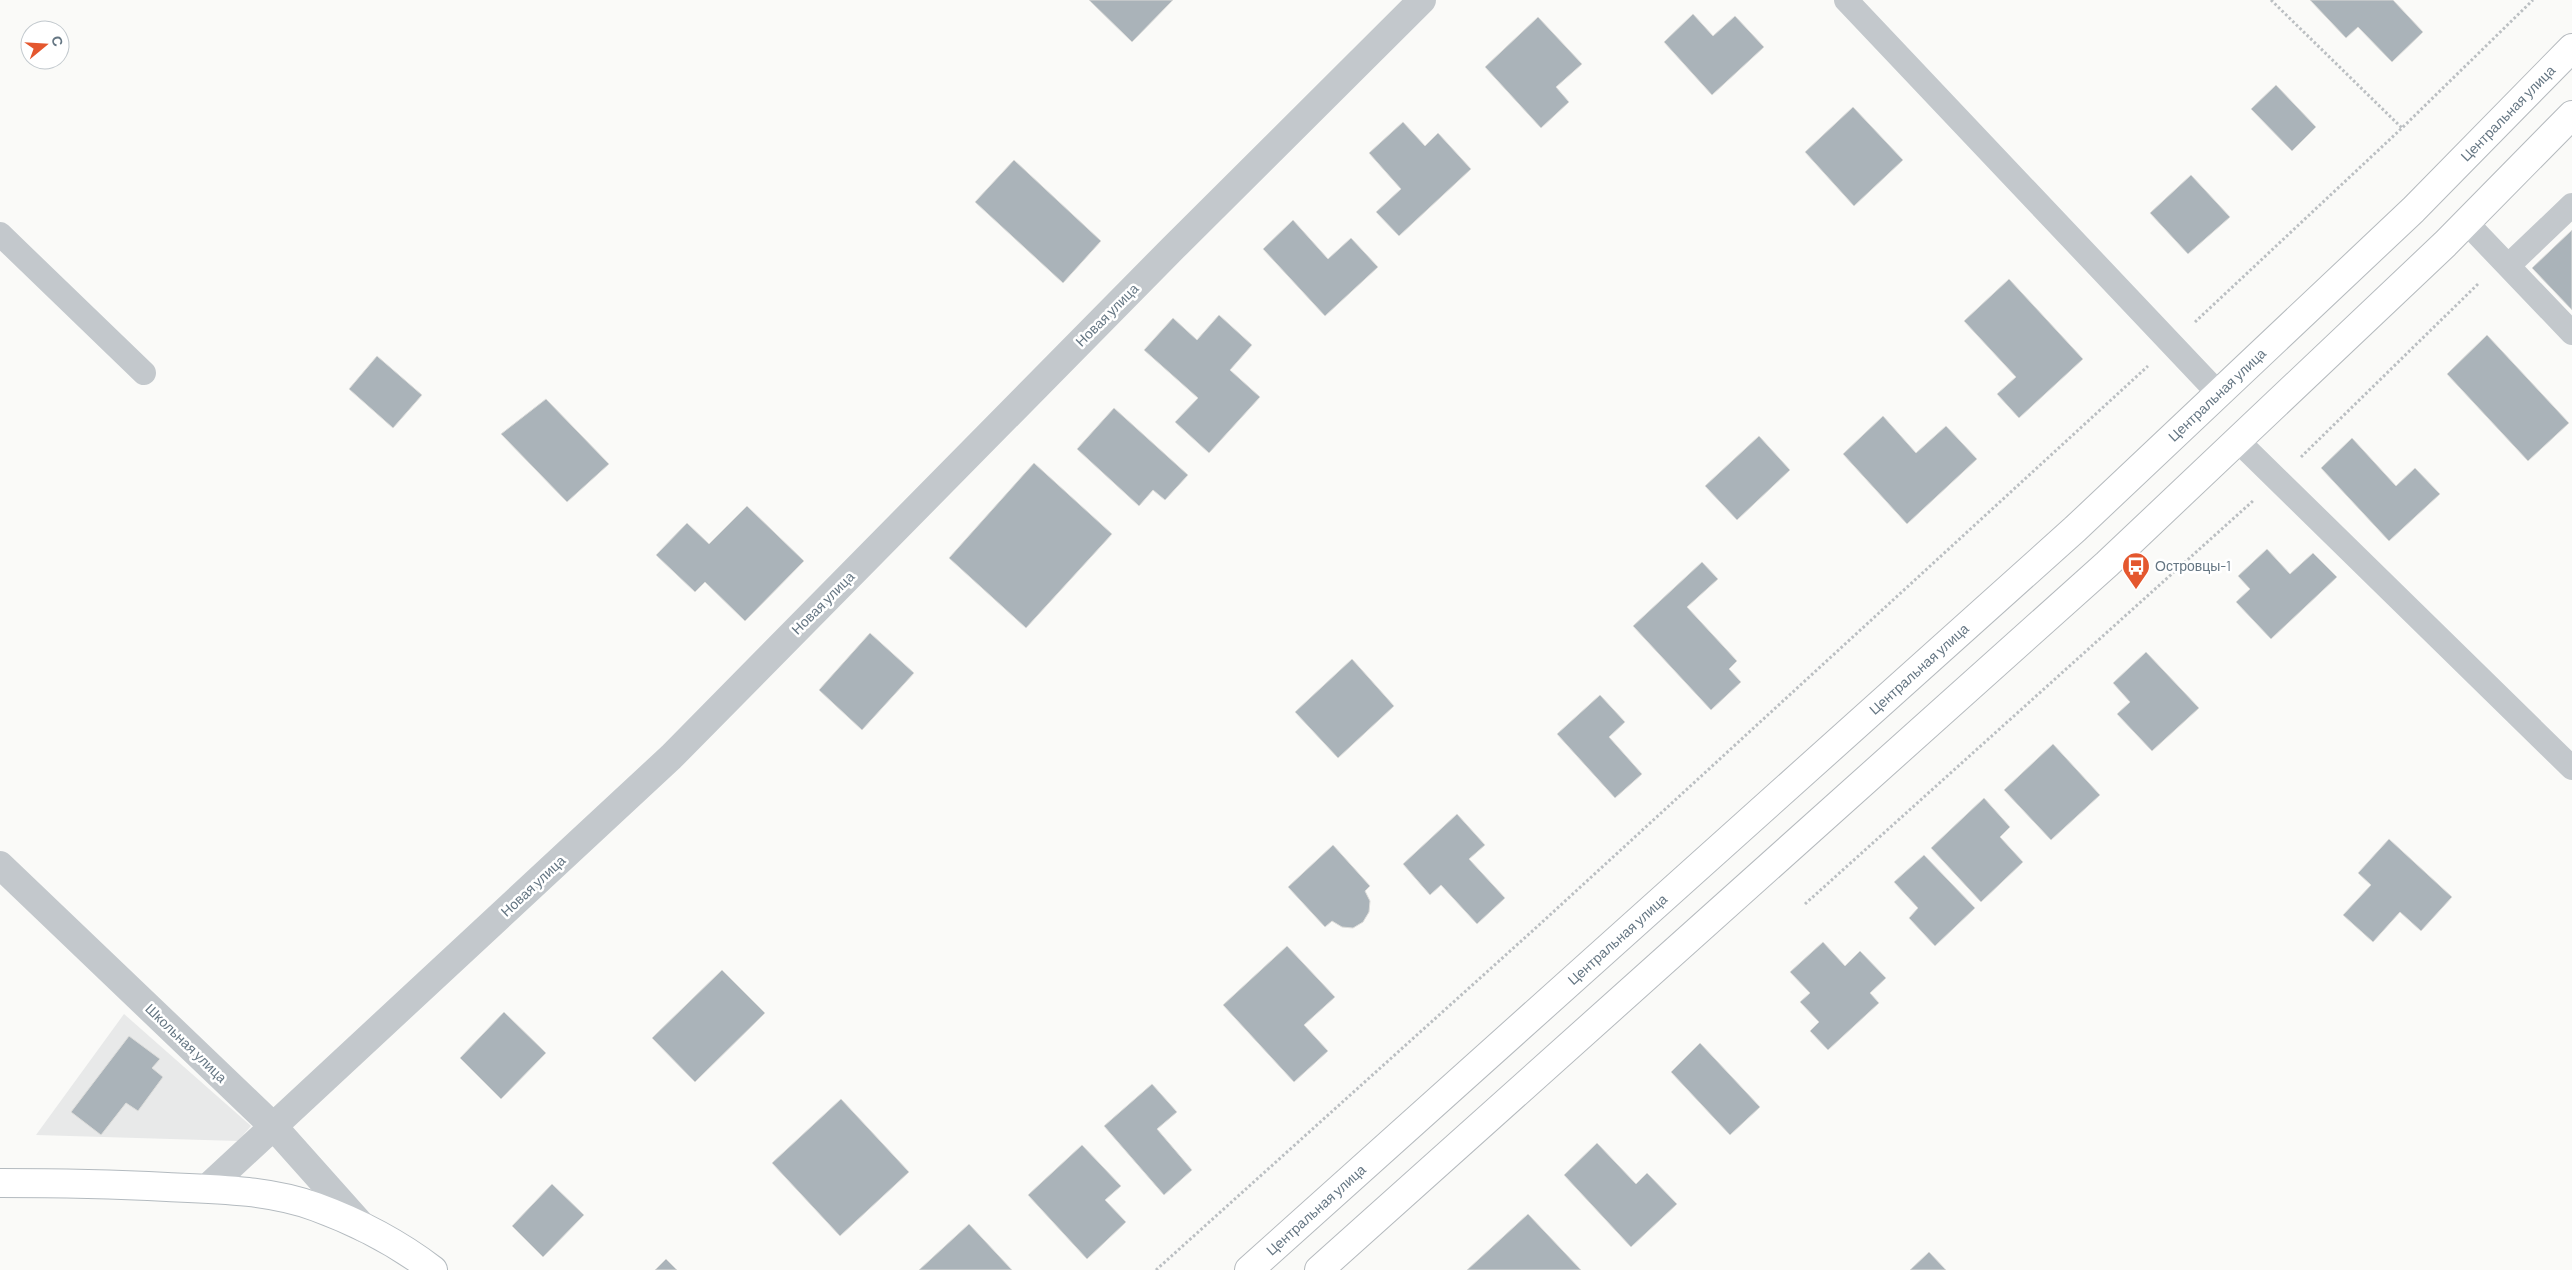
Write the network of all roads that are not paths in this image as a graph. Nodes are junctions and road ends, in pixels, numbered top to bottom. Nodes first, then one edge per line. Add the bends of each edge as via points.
1 (1422, 0) edge
2 (1846, 0) edge
3 (2572, 48) edge
4 (2572, 115) edge
5 (2572, 205) edge
6 (2466, 222) junction
7 (0, 234) edge
8 (2505, 263) junction
9 (2572, 333) edge
10 (144, 373) dead end
11 (2219, 394) junction
12 (2238, 441) junction
13 (2572, 768) edge
14 (0, 865) edge
15 (274, 1127) junction
16 (0, 1183) edge
17 (207, 1188) junction
18 (365, 1229) junction
19 (433, 1270) edge
20 (1248, 1270) edge
21 (1319, 1270) edge

1 - 15 street, Новая улица via 671,757
2 - 11 lane
3 - 11 main road, Центральная улица via 2412,210
4 - 6 main road
5 - 8 lane
6 - 8 lane
6 - 12 main road
7 - 10 lane
8 - 9 lane
11 - 20 main road, Центральная улица via 2075,529
12 - 13 lane
12 - 21 main road via 2107,564
14 - 15 street, Школьная улица
15 - 17 street, Новая улица
15 - 18 street, Школьная улица
16 - 17 main road
17 - 18 main road via 260,1194 315,1207
18 - 19 main road

